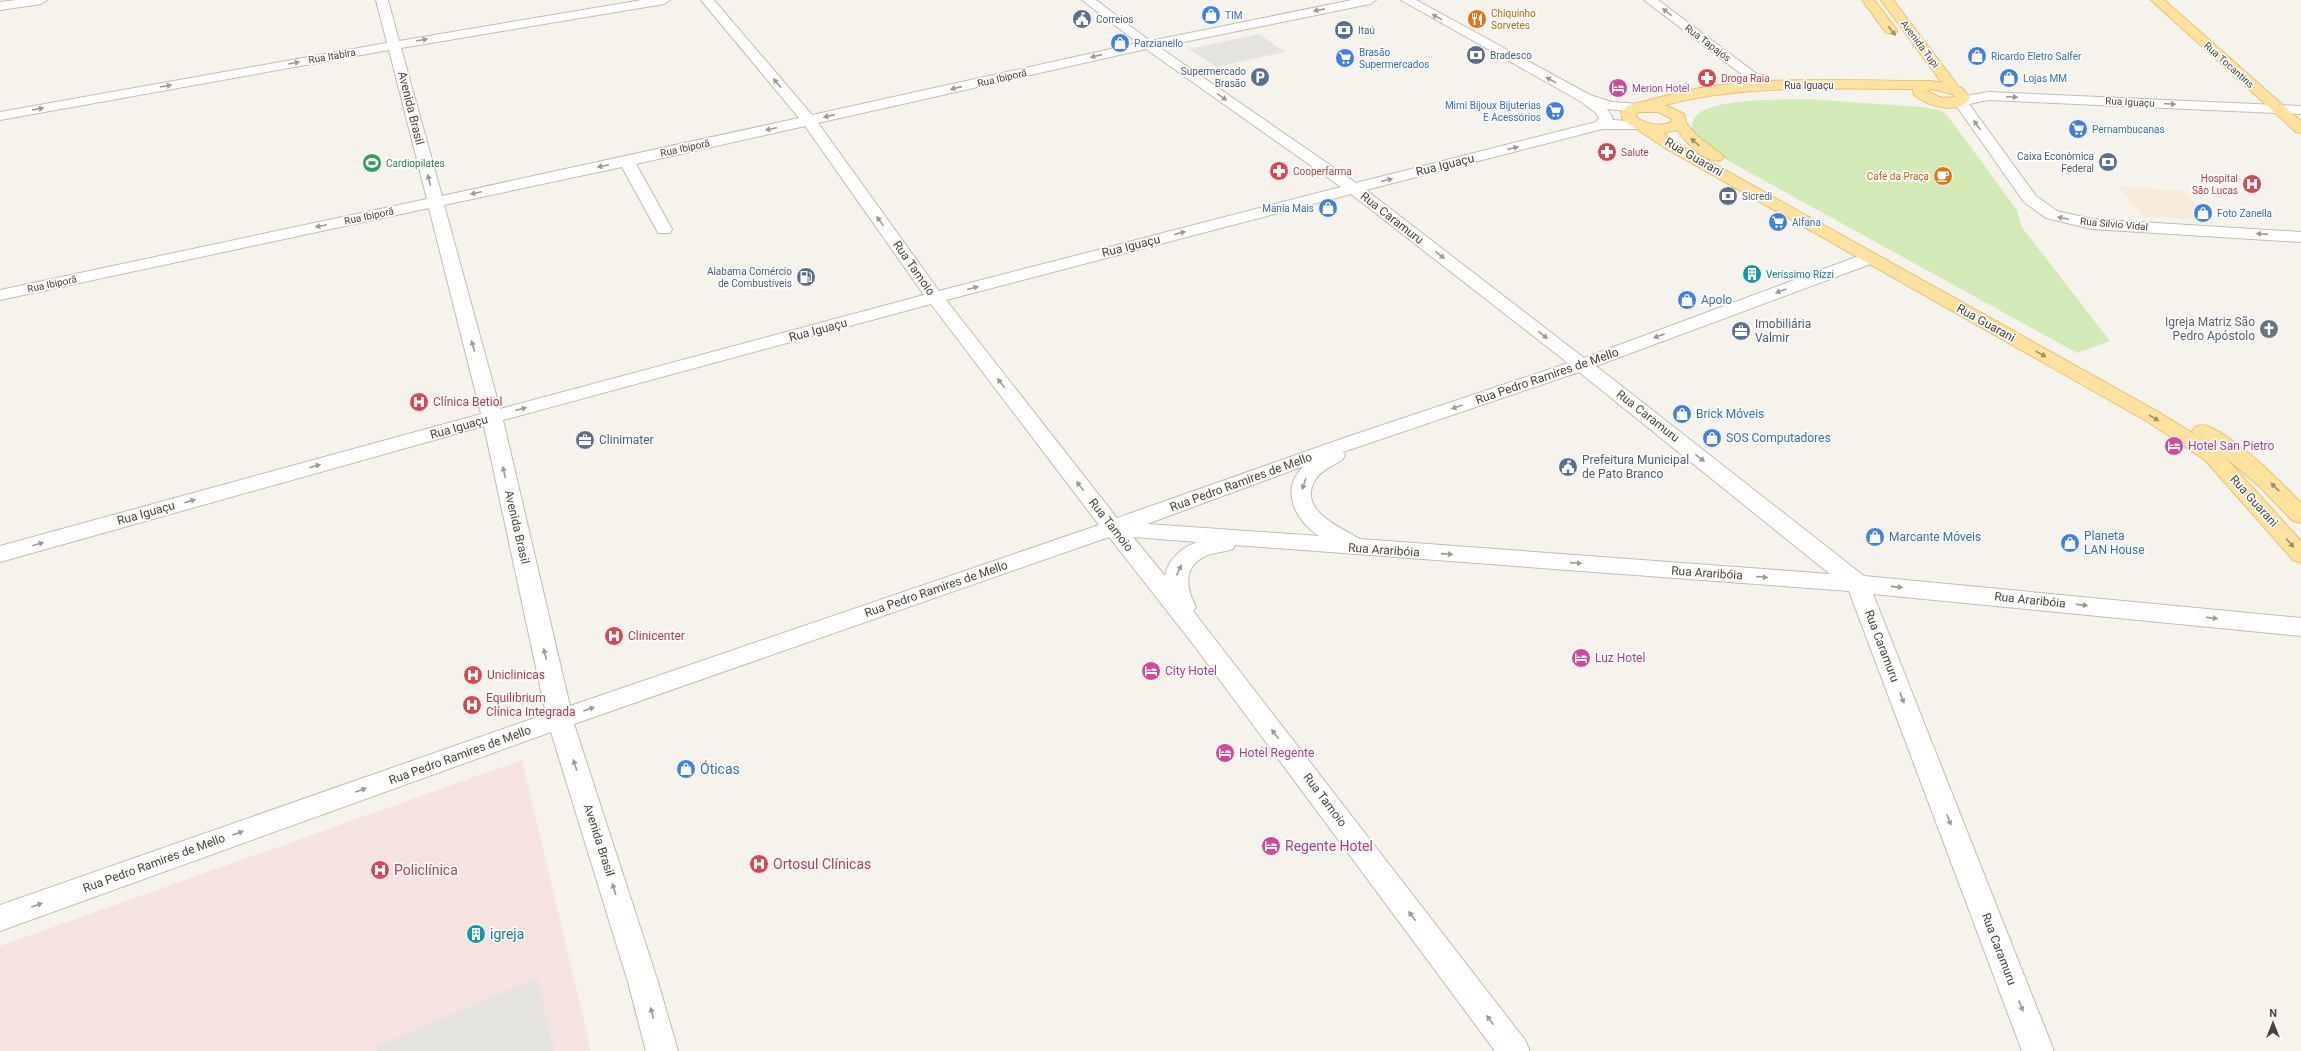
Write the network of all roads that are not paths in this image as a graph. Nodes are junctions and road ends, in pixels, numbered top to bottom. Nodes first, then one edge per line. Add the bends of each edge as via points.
1 (41, 0) edge
2 (382, 0) edge
3 (664, 0) edge
4 (707, 0) edge
5 (1088, 0) edge
6 (1370, 0) edge
7 (1407, 0) edge
8 (1650, 0) edge
9 (1868, 0) edge
10 (1886, 0) edge
11 (2157, 0) edge
12 (4, 7) edge
13 (1900, 42) dead end
14 (396, 45) junction
15 (1148, 45) junction
16 (1924, 73) dead end
17 (1932, 85) junction
18 (1766, 86) junction
19 (1957, 95) junction
20 (1585, 98) junction
21 (1935, 101) junction
22 (1639, 108) junction
23 (2277, 109) junction
24 (2301, 110) edge
25 (0, 116) edge
26 (809, 121) junction
27 (1680, 122) junction
28 (1602, 125) junction
29 (1643, 126) junction
30 (2301, 129) edge
31 (627, 161) junction
32 (1353, 188) junction
33 (435, 202) junction
34 (664, 229) dead end
35 (2301, 237) edge
36 (1870, 258) junction
37 (0, 295) edge
38 (936, 298) junction
39 (1582, 365) junction
40 (492, 417) junction
41 (1354, 441) junction
42 (2301, 516) edge
43 (1113, 528) junction
44 (1298, 543) junction
45 (1366, 548) junction
46 (0, 554) edge
47 (2301, 555) edge
48 (1858, 584) junction
49 (2301, 627) edge
50 (1206, 642) junction
51 (560, 719) junction
52 (0, 918) edge
53 (662, 1051) edge
54 (1514, 1051) edge
55 (2038, 1051) edge

1 - 12 street
2 - 14 street, Avenida Brasil
14 -> 3 street, Rua Itabira
26 -> 4 street, Rua Tamoio
5 - 15 street, Rua Caramuru
6 -> 15 street, Rua Ibiporã
20 -> 7 street
18 -> 8 street, Rua Tapajós
9 -> 13 main road, Avenida Tupi
10 - 19 main road, Avenida Tupi
11 - 23 main road, Rua Tocantins
25 -> 14 street, Rua Itabira
33 -> 14 street, Avenida Brasil
15 -> 26 street, Rua Ibiporã
15 -> 32 street, Rua Caramuru
16 - 17 main road, Avenida Tupi
17 - 18 main road, Rua Iguaçu
17 - 19 main road, Rua Iguaçu
17 - 21 main road via 1922,87 1919,92
18 - 22 main road, Rua Iguaçu via 1703,93
19 - 21 main road, Rua Iguaçu
19 -> 23 street, Rua Iguaçu
35 -> 19 street, Rua Silvio Vidal via 2092,224 2057,217 2042,211 2030,199
20 - 22 street via 1611,106
20 - 28 street via 1605,114 1606,118
21 - 27 main road, Rua Iguaçu via 1901,94 1754,94 1696,108
22 - 27 main road, Rua Guarani via 1667,110 1679,117
22 - 29 main road, Rua Guarani via 1628,112 1628,116 1635,124
23 - 24 street, Rua Iguaçu
23 - 30 main road, Rua Tocantins
26 -> 31 street, Rua Ibiporã
38 -> 26 street, Rua Tamoio
27 - 29 main road via 1668,129
42 -> 27 main road, Rua Guarani via 2274,486 2217,440 2152,401 1739,172 1702,147
28 - 29 street, Rua Iguaçu
32 -> 28 street, Rua Iguaçu
29 - 36 main road, Rua Guarani via 1670,145
31 -> 33 street, Rua Ibiporã
31 - 34 street
38 -> 32 street, Rua Iguaçu
32 -> 39 street, Rua Caramuru
33 -> 37 street, Rua Ibiporã
40 -> 33 street, Avenida Brasil
36 -> 39 street, Rua Pedro Ramires de Mello
36 -> 47 main road, Rua Guarani via 2155,418 2212,455
40 -> 38 street, Rua Iguaçu
43 -> 38 street, Rua Tamoio
39 -> 41 street, Rua Pedro Ramires de Mello
39 -> 48 street, Rua Caramuru
46 -> 40 street, Rua Iguaçu
51 -> 40 street, Avenida Brasil
41 - 43 street, Rua Pedro Ramires de Mello
41 -> 45 street via 1304,480 1300,497 1310,517 1329,533
43 - 44 street, Rua Araribóia
43 - 50 street, Rua Tamoio
51 -> 43 street, Rua Pedro Ramires de Mello
44 - 45 street, Rua Araribóia
50 -> 44 street via 1176,596 1176,573 1188,555 1202,547 1220,544
45 -> 48 street, Rua Araribóia
48 -> 49 street, Rua Araribóia
48 -> 55 street, Rua Caramuru
54 -> 50 street, Rua Tamoio
52 -> 51 street, Rua Pedro Ramires de Mello
53 -> 51 street, Avenida Brasil via 641,975

